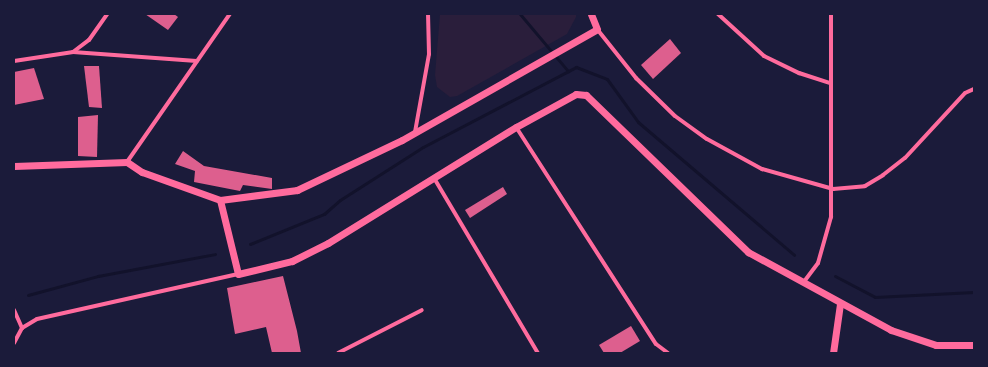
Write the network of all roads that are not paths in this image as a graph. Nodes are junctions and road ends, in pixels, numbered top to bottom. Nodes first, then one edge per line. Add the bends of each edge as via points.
1 (107, 14) edge
2 (230, 14) edge
3 (428, 14) edge
4 (591, 14) edge
5 (718, 14) edge
6 (831, 14) edge
7 (597, 29) junction
8 (73, 52) junction
9 (14, 61) edge
10 (197, 61) junction
11 (829, 83) junction
12 (974, 89) edge
13 (516, 127) junction
14 (415, 132) junction
15 (127, 162) junction
16 (14, 166) edge
17 (434, 178) junction
18 (833, 189) junction
19 (220, 200) junction
20 (238, 274) junction
21 (803, 283) junction
22 (840, 304) junction
23 (14, 310) edge
24 (422, 310) dead end
25 (22, 328) junction
26 (14, 343) edge
27 (974, 346) edge
28 (338, 353) edge
29 (538, 353) edge
30 (668, 353) edge
31 (833, 353) edge

1 - 8 street via 89,40
2 - 10 street
3 - 14 street via 429,54
4 - 7 street
5 - 11 street via 764,56 799,73
6 - 11 street
7 - 14 street via 529,65
7 - 18 street via 636,78 675,116 707,139 762,169
8 - 9 street
8 - 10 street
10 - 15 street
11 - 18 street
12 - 18 street via 965,93 905,158 883,175 865,186
13 - 17 street
13 - 21 street via 576,94 592,98 748,252
13 - 30 street via 656,344
14 - 19 street via 298,190
15 - 16 street
15 - 19 street via 142,172
17 - 20 street via 309,254
17 - 29 street
18 - 21 street via 826,239 818,263
19 - 20 street
20 - 25 street via 38,319
21 - 22 street
22 - 27 street via 919,340
22 - 31 street
23 - 25 street
24 - 28 street
25 - 26 street

